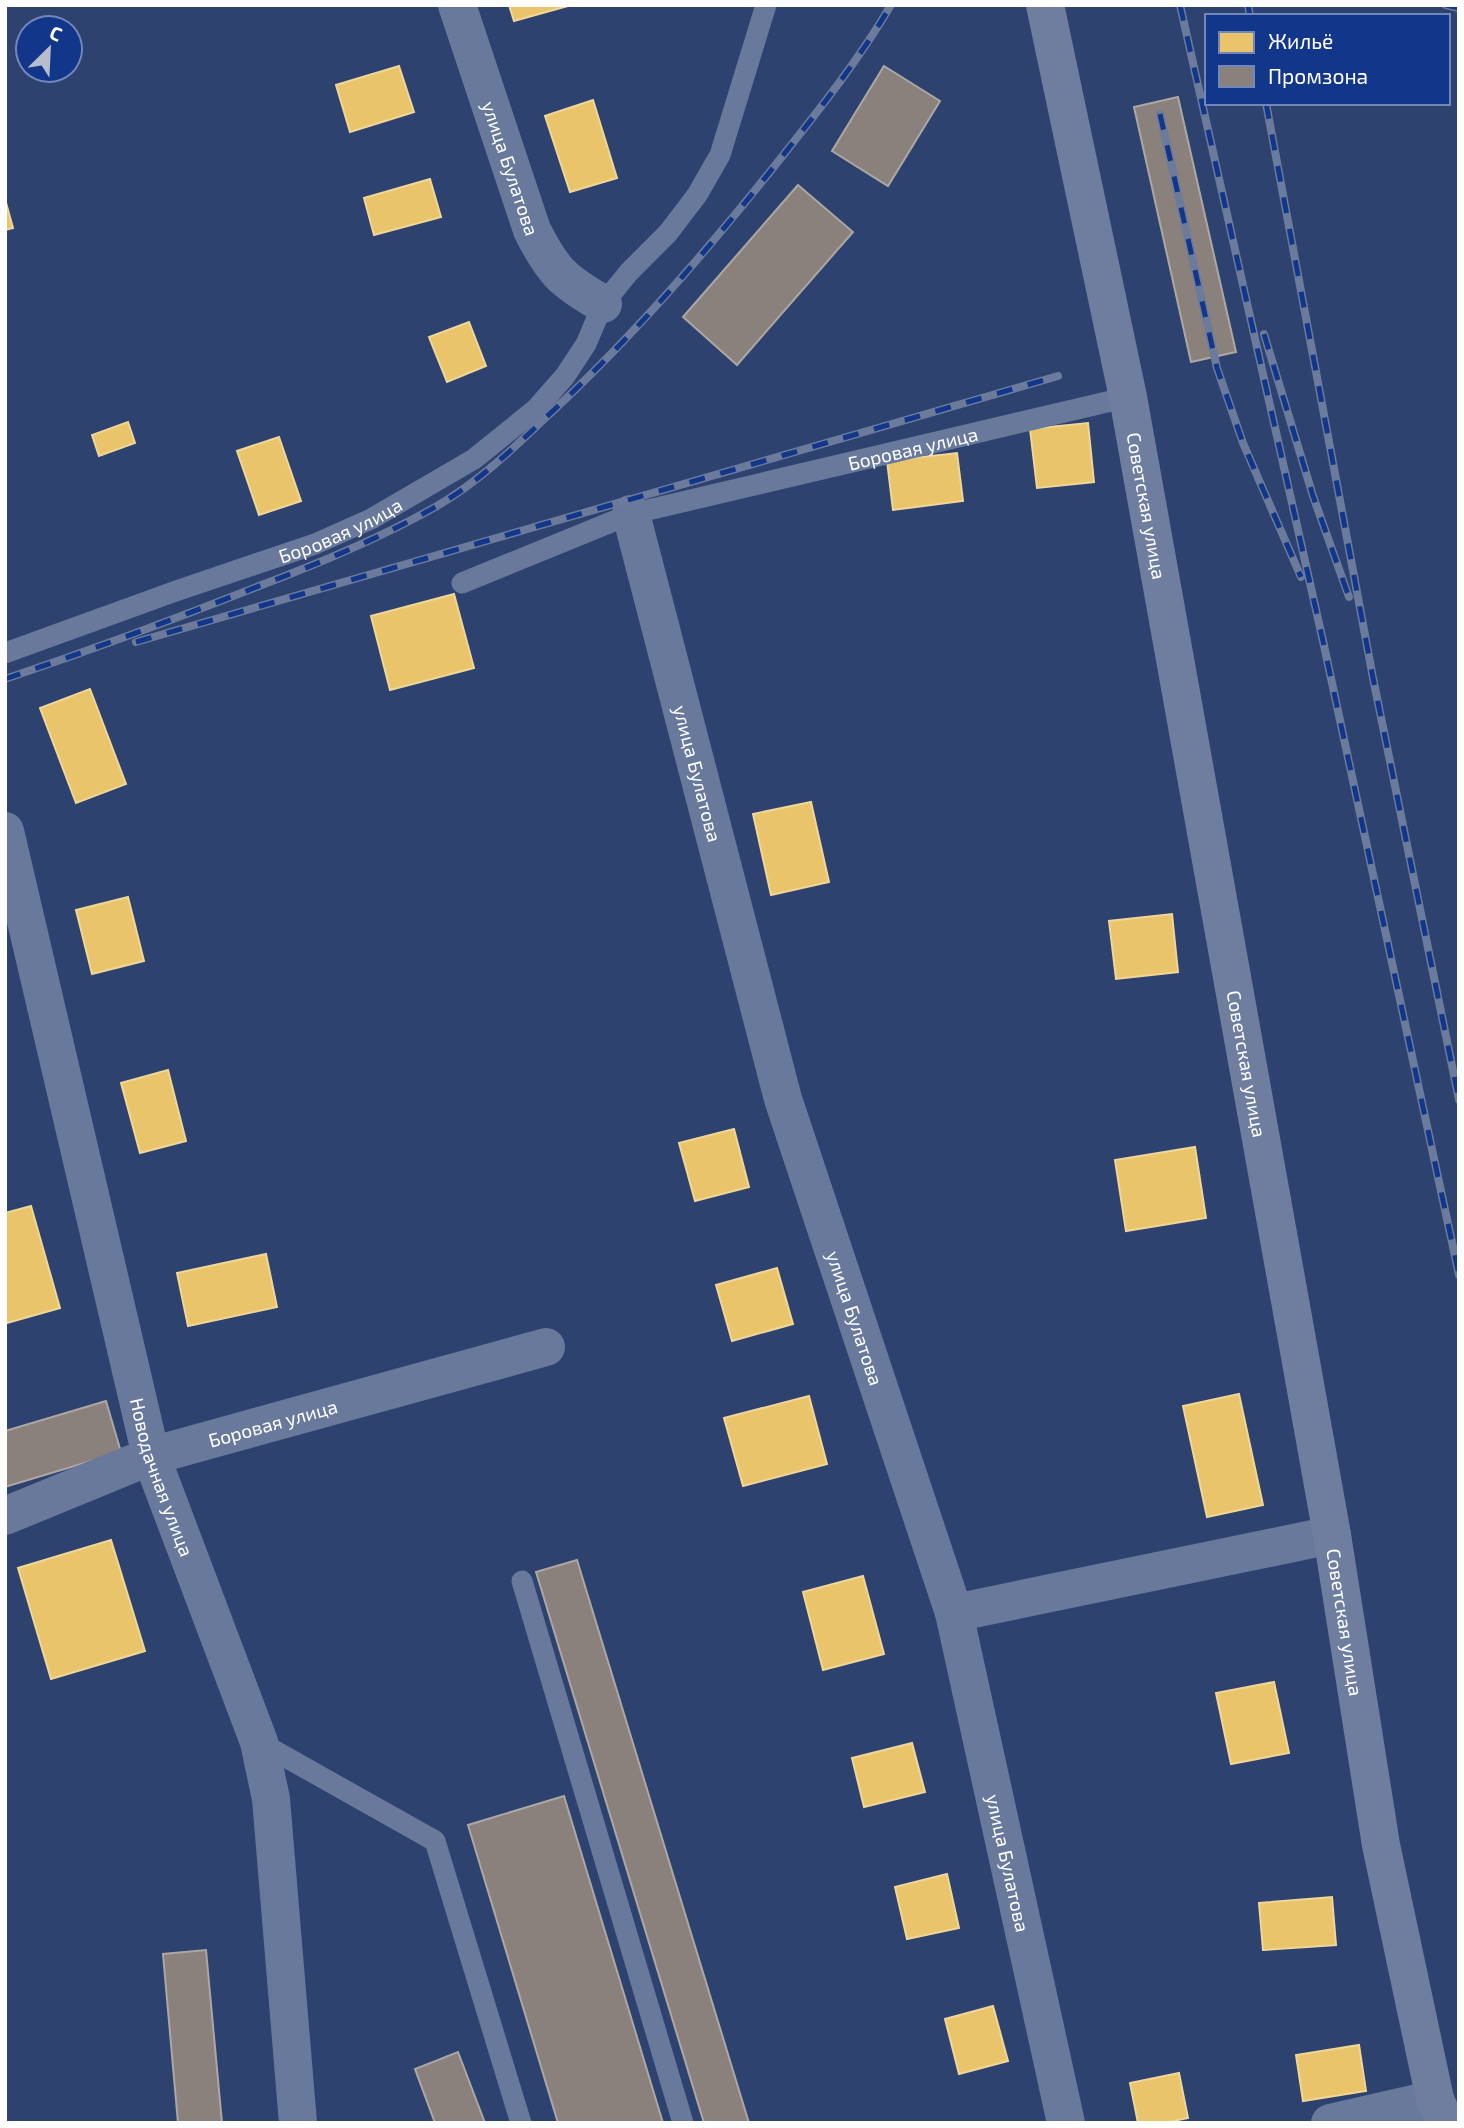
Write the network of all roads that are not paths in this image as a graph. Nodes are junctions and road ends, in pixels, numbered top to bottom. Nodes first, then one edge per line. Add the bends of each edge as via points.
1 (457, 5) edge
2 (766, 5) edge
3 (1045, 5) edge
4 (603, 304) junction
5 (1128, 397) junction
6 (631, 514) junction
7 (462, 583) dead end
8 (5, 653) edge
9 (5, 831) edge
10 (546, 1347) dead end
11 (151, 1456) junction
12 (5, 1516) edge
13 (1332, 1535) junction
14 (522, 1581) dead end
15 (954, 1613) junction
16 (259, 1742) junction
17 (1440, 2111) edge
18 (298, 2123) edge
19 (521, 2123) edge
20 (683, 2123) edge
21 (1066, 2123) edge
22 (1330, 2123) edge

1 - 4 street, улица Булатова via 532,230 548,262 572,286
2 - 4 lane, Боровая улица via 720,155 668,233
3 - 5 street, Советская улица
4 - 8 lane, Боровая улица via 586,344 536,409 474,459 422,490 315,544
5 - 6 lane, Боровая улица
5 - 13 street, Советская улица
6 - 7 lane, Боровая улица
6 - 15 street, улица Булатова via 783,1098
9 - 11 street, Новодачная улица
10 - 11 street, Боровая улица
11 - 12 street, Боровая улица
11 - 16 street, Новодачная улица
13 - 15 street
13 - 17 street, Советская улица via 1381,1845
14 - 20 lane
15 - 21 street, улица Булатова
16 - 18 street, Новодачная улица via 271,1799
16 - 19 lane via 435,1841
17 - 22 street

